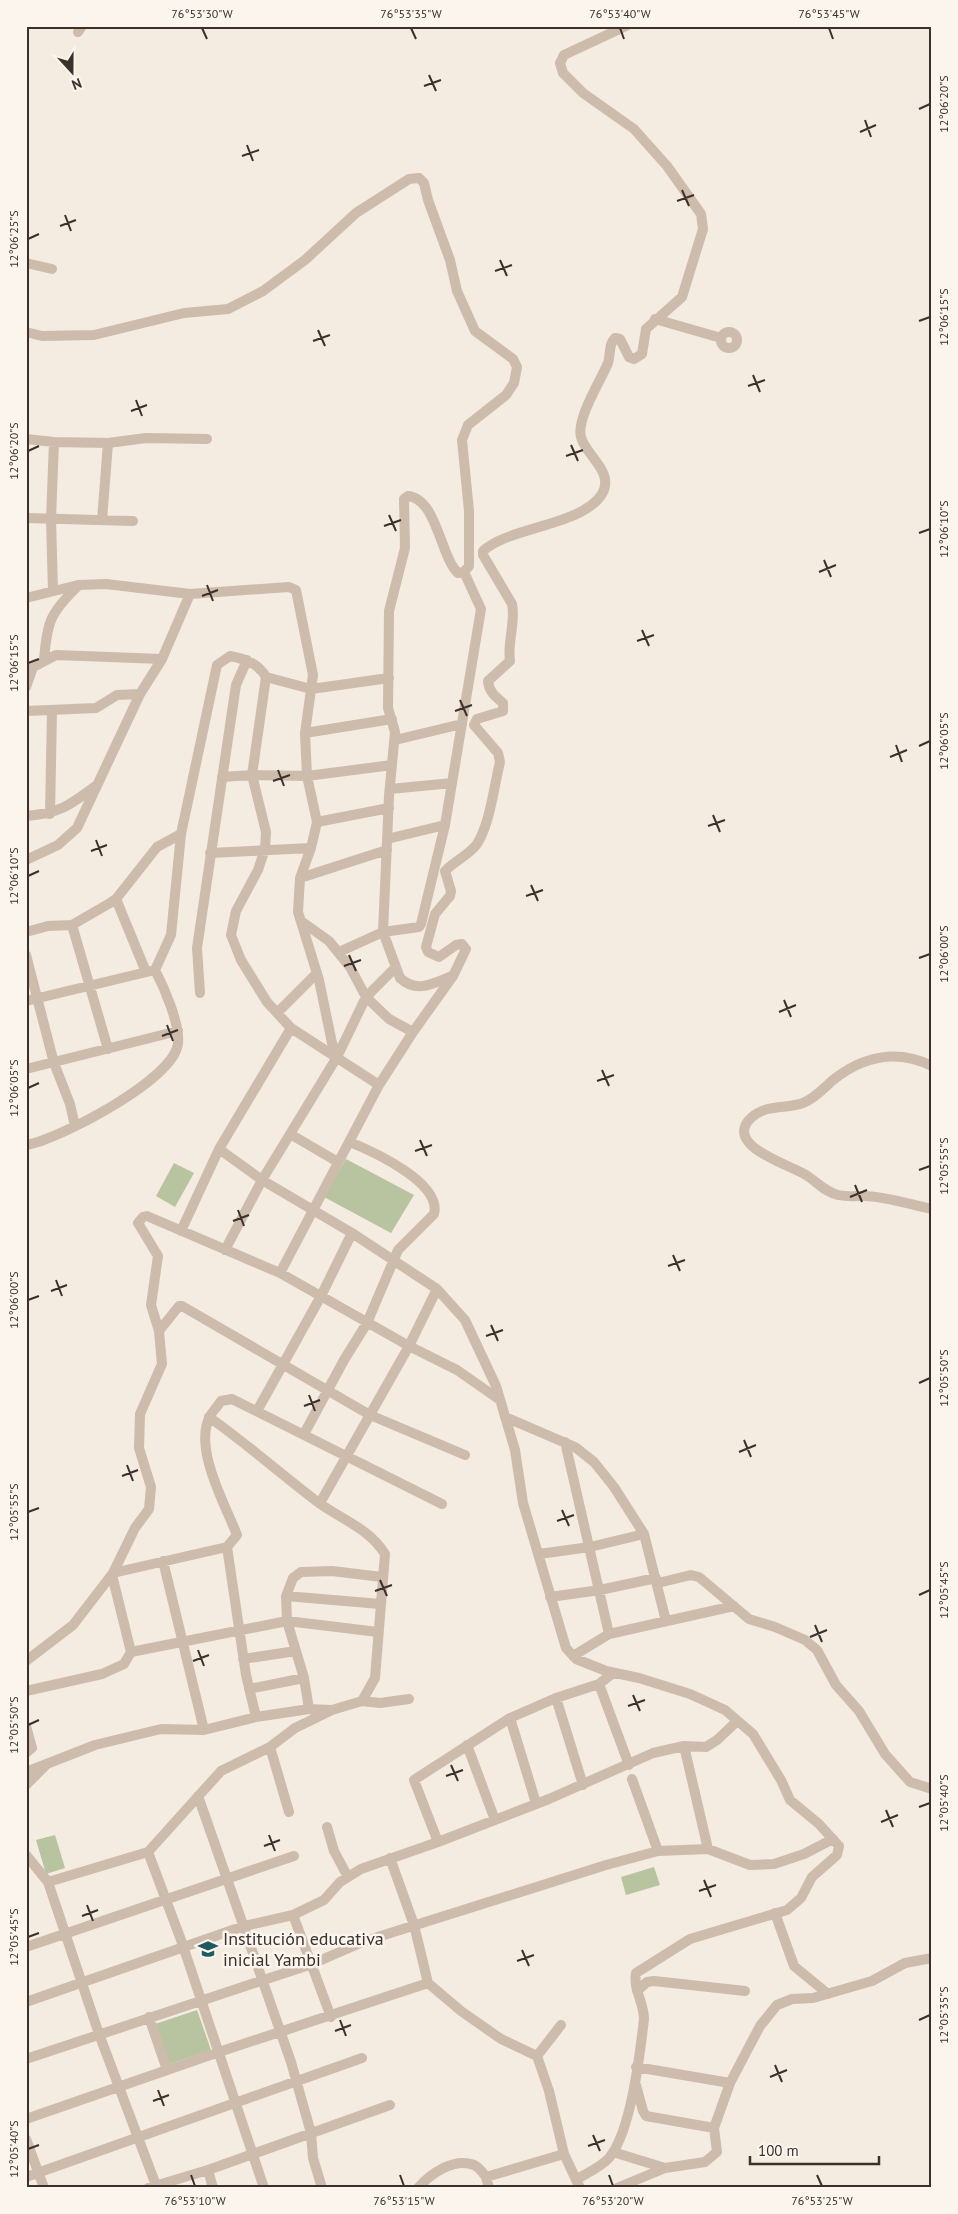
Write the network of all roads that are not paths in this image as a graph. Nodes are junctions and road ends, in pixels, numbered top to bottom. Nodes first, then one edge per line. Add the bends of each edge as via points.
1 (626, 26) edge
2 (26, 263) edge
3 (52, 269) dead end
4 (655, 319) junction
5 (26, 332) edge
6 (721, 338) dead end
7 (26, 439) edge
8 (207, 439) dead end
9 (54, 442) junction
10 (108, 443) junction
11 (26, 518) edge
12 (51, 519) junction
13 (102, 520) junction
14 (133, 521) dead end
15 (464, 572) junction
16 (78, 585) junction
17 (53, 591) junction
18 (190, 594) junction
19 (26, 598) edge
20 (44, 660) junction
21 (162, 660) junction
22 (248, 660) junction
23 (266, 677) junction
24 (388, 678) junction
25 (26, 687) edge
26 (311, 688) junction
27 (140, 694) junction
28 (26, 711) edge
29 (52, 711) junction
30 (392, 719) junction
31 (462, 724) junction
32 (305, 733) junction
33 (395, 740) junction
34 (392, 765) junction
35 (252, 775) junction
36 (307, 776) junction
37 (222, 777) junction
38 (452, 783) junction
39 (98, 784) junction
40 (390, 788) junction
41 (388, 808) junction
42 (50, 814) junction
43 (26, 816) edge
44 (317, 822) junction
45 (445, 825) junction
46 (181, 834) junction
47 (387, 845) junction
48 (311, 848) junction
49 (265, 849) junction
50 (210, 853) junction
51 (26, 860) edge
52 (300, 878) junction
53 (116, 898) junction
54 (302, 921) junction
55 (72, 925) junction
56 (26, 932) edge
57 (384, 932) junction
58 (338, 952) junction
59 (26, 955) edge
60 (396, 966) junction
61 (151, 971) junction
62 (317, 973) junction
63 (453, 976) junction
64 (89, 985) junction
65 (200, 992) dead end
66 (366, 997) junction
67 (38, 998) junction
68 (26, 1001) edge
69 (277, 1013) junction
70 (291, 1028) junction
71 (178, 1031) junction
72 (412, 1032) junction
73 (108, 1049) junction
74 (337, 1057) junction
75 (54, 1063) junction
76 (932, 1066) edge
77 (26, 1069) edge
78 (379, 1085) junction
79 (75, 1126) junction
80 (290, 1134) junction
81 (350, 1142) junction
82 (26, 1145) edge
83 (219, 1149) junction
84 (338, 1162) junction
85 (262, 1180) junction
86 (932, 1209) edge
87 (312, 1210) junction
88 (181, 1230) junction
89 (352, 1233) junction
90 (225, 1250) junction
91 (393, 1260) junction
92 (280, 1273) junction
93 (437, 1289) junction
94 (320, 1296) junction
95 (367, 1323) junction
96 (159, 1332) junction
97 (409, 1346) junction
98 (284, 1365) junction
99 (328, 1390) junction
100 (500, 1400) junction
101 (258, 1411) junction
102 (370, 1415) junction
103 (209, 1417) junction
104 (505, 1417) junction
105 (304, 1434) junction
106 (565, 1442) junction
107 (347, 1454) junction
108 (465, 1455) dead end
109 (320, 1503) junction
110 (442, 1504) dead end
111 (644, 1534) junction
112 (590, 1546) junction
113 (227, 1547) junction
114 (539, 1554) junction
115 (163, 1561) junction
116 (112, 1574) junction
117 (382, 1577) junction
118 (657, 1580) junction
119 (600, 1590) junction
120 (286, 1596) junction
121 (550, 1597) junction
122 (380, 1604) junction
123 (734, 1606) junction
124 (287, 1621) junction
125 (666, 1621) junction
126 (239, 1630) junction
127 (378, 1632) junction
128 (609, 1634) junction
129 (182, 1642) junction
130 (296, 1650) junction
131 (130, 1652) junction
132 (573, 1656) junction
133 (243, 1659) junction
134 (26, 1661) edge
135 (613, 1673) junction
136 (304, 1678) junction
137 (599, 1684) junction
138 (249, 1689) junction
139 (26, 1691) edge
140 (556, 1698) junction
141 (409, 1699) dead end
142 (362, 1701) junction
143 (309, 1709) junction
144 (332, 1710) junction
145 (256, 1717) junction
146 (510, 1718) junction
147 (737, 1721) junction
148 (26, 1726) edge
149 (204, 1730) junction
150 (467, 1745) junction
151 (684, 1746) junction
152 (270, 1747) junction
153 (26, 1753) edge
154 (48, 1762) junction
155 (629, 1765) junction
156 (26, 1772) edge
157 (632, 1779) dead end
158 (26, 1785) edge
159 (583, 1785) junction
160 (932, 1789) edge
161 (198, 1796) junction
162 (536, 1804) junction
163 (289, 1812) dead end
164 (495, 1820) junction
165 (327, 1827) dead end
166 (832, 1839) junction
167 (438, 1842) junction
168 (708, 1849) junction
169 (658, 1851) junction
170 (148, 1852) junction
171 (26, 1855) edge
172 (294, 1856) dead end
173 (390, 1858) junction
174 (348, 1877) junction
175 (227, 1878) junction
176 (48, 1882) junction
177 (166, 1899) junction
178 (775, 1913) junction
179 (293, 1915) junction
180 (414, 1925) junction
181 (244, 1926) junction
182 (64, 1934) junction
183 (26, 1947) edge
184 (183, 1948) junction
185 (932, 1958) edge
186 (312, 1964) junction
187 (262, 1980) junction
188 (428, 1983) junction
189 (81, 1984) junction
190 (637, 1990) junction
191 (745, 1992) dead end
192 (828, 1994) junction
193 (201, 2000) junction
194 (26, 2002) edge
195 (149, 2017) junction
196 (331, 2017) junction
197 (561, 2025) dead end
198 (280, 2032) junction
199 (99, 2034) junction
200 (219, 2052) junction
201 (537, 2056) junction
202 (362, 2058) dead end
203 (26, 2059) edge
204 (636, 2067) junction
205 (167, 2070) junction
206 (296, 2081) junction
207 (635, 2083) junction
208 (730, 2083) junction
209 (119, 2086) junction
210 (236, 2103) junction
211 (390, 2105) dead end
212 (26, 2119) edge
213 (714, 2128) junction
214 (311, 2133) junction
215 (138, 2138) junction
216 (26, 2139) edge
217 (613, 2152) junction
218 (253, 2154) junction
219 (564, 2154) junction
220 (665, 2168) junction
221 (208, 2170) junction
222 (38, 2174) junction
223 (486, 2176) junction
224 (26, 2177) edge
225 (578, 2183) edge
226 (154, 2187) edge
227 (44, 2188) edge
228 (213, 2188) edge
229 (264, 2188) edge
230 (322, 2188) edge
231 (418, 2188) edge
232 (489, 2188) edge
233 (617, 2188) edge

1 - 4 street via 564,55 560,63 563,74 583,93 634,129 667,166 701,214 703,229 682,297
2 - 3 street
4 - 6 street
4 - 63 street via 646,330 642,354 634,359 629,357 620,339 615,338 611,342 608,361 585,411 580,435 603,471 602,494 583,511 484,551 483,555 514,612 508,650 510,660 488,681 492,694 503,703 503,711 475,721 474,725 500,758 483,832 465,857 445,871 450,896 435,914 426,947 428,952 439,957 456,945 465,946
5 - 15 street via 42,336 94,335 184,313 228,309 263,291 298,265 356,213 409,179 419,178 424,183 458,291 475,330 513,359 517,367 514,383 506,395 468,425 462,440 469,511 469,566
7 - 9 street
8 - 10 street via 146,438
9 - 10 street
9 - 12 street
10 - 13 street
11 - 12 street
12 - 13 street
12 - 17 street
13 - 14 street
15 - 24 street via 458,573 449,561 431,515 414,496 404,499 405,548 389,611
15 - 31 street via 481,609
16 - 17 street
16 - 18 street via 106,584
16 - 20 street via 58,605 47,628
17 - 19 street
18 - 21 street
18 - 26 street via 288,587 296,590 313,676
20 - 21 street via 56,655
20 - 25 street via 33,667
21 - 27 street
22 - 23 street
22 - 37 street via 236,685
22 - 46 street via 230,656 217,665
23 - 26 street
23 - 35 street
24 - 26 street
24 - 30 street via 388,708
26 - 32 street
27 - 29 street via 117,695 96,708
27 - 39 street
28 - 29 street
29 - 42 street
30 - 32 street
30 - 33 street
31 - 33 street
31 - 38 street
32 - 36 street
33 - 34 street
34 - 36 street
34 - 40 street
35 - 36 street
35 - 37 street
35 - 49 street via 266,832
36 - 44 street
37 - 50 street
38 - 40 street
38 - 45 street
39 - 42 street via 66,807
39 - 51 street via 77,828 58,845
40 - 41 street
41 - 44 street
41 - 47 street
42 - 43 street
44 - 48 street
45 - 47 street
45 - 57 street via 422,924
46 - 53 street via 157,847
46 - 61 street via 172,935
47 - 52 street
47 - 57 street
48 - 49 street
48 - 52 street
49 - 50 street
49 - 69 street via 258,870 236,911 231,935 240,960
50 - 65 street via 197,948
52 - 54 street via 298,912
53 - 55 street
53 - 61 street
54 - 58 street
54 - 62 street
55 - 56 street via 48,926
55 - 64 street
57 - 58 street
57 - 60 street
58 - 66 street
59 - 67 street
60 - 63 street via 400,978 411,986 434,984
60 - 66 street
61 - 64 street
61 - 71 street
62 - 69 street
62 - 74 street
63 - 72 street
64 - 67 street
64 - 73 street
66 - 72 street via 389,1019
66 - 74 street
67 - 68 street
67 - 75 street
69 - 70 street
70 - 74 street
70 - 83 street
71 - 73 street
71 - 79 street via 175,1053 155,1078
72 - 78 street
73 - 75 street
74 - 78 street
74 - 80 street
75 - 77 street
75 - 79 street
76 - 86 street via 900,1056 861,1062 848,1068 802,1104 767,1109 752,1117 746,1127 746,1138 754,1149 806,1175 824,1189 838,1195 864,1196
78 - 81 street
79 - 82 street
80 - 84 street
80 - 85 street
81 - 84 street
81 - 91 street via 387,1158 405,1170 435,1199 434,1214 398,1250
83 - 85 street
83 - 88 street
84 - 87 street
85 - 87 street
85 - 90 street
87 - 89 street
87 - 92 street
88 - 90 street
88 - 96 street via 147,1216 138,1223 158,1256 151,1305
89 - 91 street
89 - 94 street
90 - 92 street
91 - 93 street
91 - 95 street
92 - 94 street
93 - 97 street
93 - 100 street via 465,1320
94 - 95 street
94 - 98 street
95 - 97 street
95 - 99 street
96 - 98 street via 182,1306
96 - 116 street via 162,1364 140,1414 139,1448 151,1487 149,1509 135,1528
97 - 100 street via 458,1370
97 - 102 street
98 - 99 street
98 - 101 street
99 - 102 street
99 - 105 street
100 - 104 street
101 - 103 street via 232,1399 221,1401
101 - 105 street
102 - 107 street
102 - 108 street
103 - 109 street
103 - 113 street via 205,1452 237,1534
104 - 106 street
104 - 114 street via 515,1450 523,1503
105 - 107 street
106 - 111 street via 594,1462 632,1512
106 - 112 street
107 - 109 street
107 - 110 street
109 - 117 street via 379,1545 385,1554
111 - 112 street
111 - 118 street
112 - 114 street
112 - 119 street
113 - 115 street
113 - 126 street
114 - 121 street
115 - 116 street
115 - 129 street
116 - 131 street
116 - 134 street via 73,1625
117 - 120 street via 332,1571 301,1572 292,1578
117 - 122 street
118 - 119 street
118 - 123 street via 691,1575 698,1577
118 - 125 street
119 - 121 street
119 - 128 street
120 - 122 street
120 - 124 street
121 - 132 street via 566,1648
122 - 127 street
123 - 125 street
123 - 160 street via 749,1619 804,1640 817,1650 836,1685 859,1711 885,1754 910,1782
124 - 126 street
124 - 127 street
124 - 130 street
125 - 128 street
126 - 129 street
126 - 133 street
127 - 142 street via 375,1678
128 - 132 street
129 - 131 street
129 - 149 street
130 - 133 street
130 - 136 street
131 - 139 street via 124,1664 102,1674
132 - 135 street
133 - 138 street
135 - 137 street
135 - 147 street via 690,1694 725,1710
136 - 138 street
136 - 143 street
137 - 140 street
137 - 155 street
138 - 145 street
140 - 146 street
140 - 159 street
141 - 142 street via 380,1703
142 - 144 street
143 - 144 street
143 - 145 street
144 - 152 street via 295,1728
145 - 149 street
146 - 150 street
146 - 162 street
147 - 151 street via 706,1747
147 - 166 street via 753,1734 782,1780 790,1800
148 - 153 street via 32,1748
149 - 154 street via 161,1729 95,1745
150 - 164 street
150 - 167 street via 414,1780
151 - 155 street via 653,1753
151 - 168 street
152 - 161 street via 220,1771
152 - 163 street
154 - 156 street
154 - 158 street
155 - 159 street
157 - 169 street
159 - 162 street
161 - 170 street
161 - 175 street
162 - 164 street
164 - 167 street
165 - 174 street via 334,1851
166 - 168 street via 804,1854 774,1864 750,1865
166 - 178 street via 839,1846 837,1855 812,1877 801,1898 787,1910
167 - 173 street
168 - 169 street
169 - 180 street
170 - 176 street
170 - 177 street
171 - 176 street
172 - 175 street
173 - 174 street via 361,1868
173 - 180 street
174 - 179 street via 324,1900
175 - 177 street
175 - 181 street
176 - 182 street
177 - 182 street
177 - 184 street
178 - 190 street via 690,1938 636,1973 634,1984
178 - 192 street via 794,1966
179 - 181 street
179 - 186 street
180 - 186 street via 365,1941
180 - 188 street
181 - 184 street
181 - 187 street
182 - 183 street
182 - 189 street
184 - 189 street
184 - 193 street
185 - 192 street via 905,1963 872,1981
186 - 187 street
186 - 196 street
187 - 193 street
187 - 198 street
188 - 196 street
188 - 201 street via 501,2039
189 - 194 street
189 - 199 street
190 - 191 street via 654,1981
190 - 204 street via 644,2019
192 - 208 street via 792,1999 777,2005 760,2026
193 - 195 street
193 - 200 street
195 - 199 street
195 - 205 street
196 - 198 street
197 - 201 street
198 - 200 street
198 - 206 street
199 - 203 street
199 - 209 street
200 - 205 street
200 - 210 street
201 - 219 street
202 - 206 street
204 - 207 street
204 - 208 street
205 - 209 street
206 - 210 street
206 - 214 street
207 - 213 street via 646,2116
207 - 217 street
208 - 213 street
209 - 212 street
209 - 215 street
210 - 215 street
210 - 218 street
211 - 214 street
213 - 220 street via 717,2152 705,2162
214 - 218 street
214 - 230 street via 313,2158
215 - 222 street
215 - 226 street
216 - 222 street
217 - 220 street
217 - 225 street
218 - 221 street
218 - 229 street
219 - 223 street
219 - 225 street
220 - 233 street
221 - 226 street
221 - 228 street
222 - 224 street
222 - 227 street
223 - 231 street via 475,2166 458,2163 428,2177
223 - 232 street

